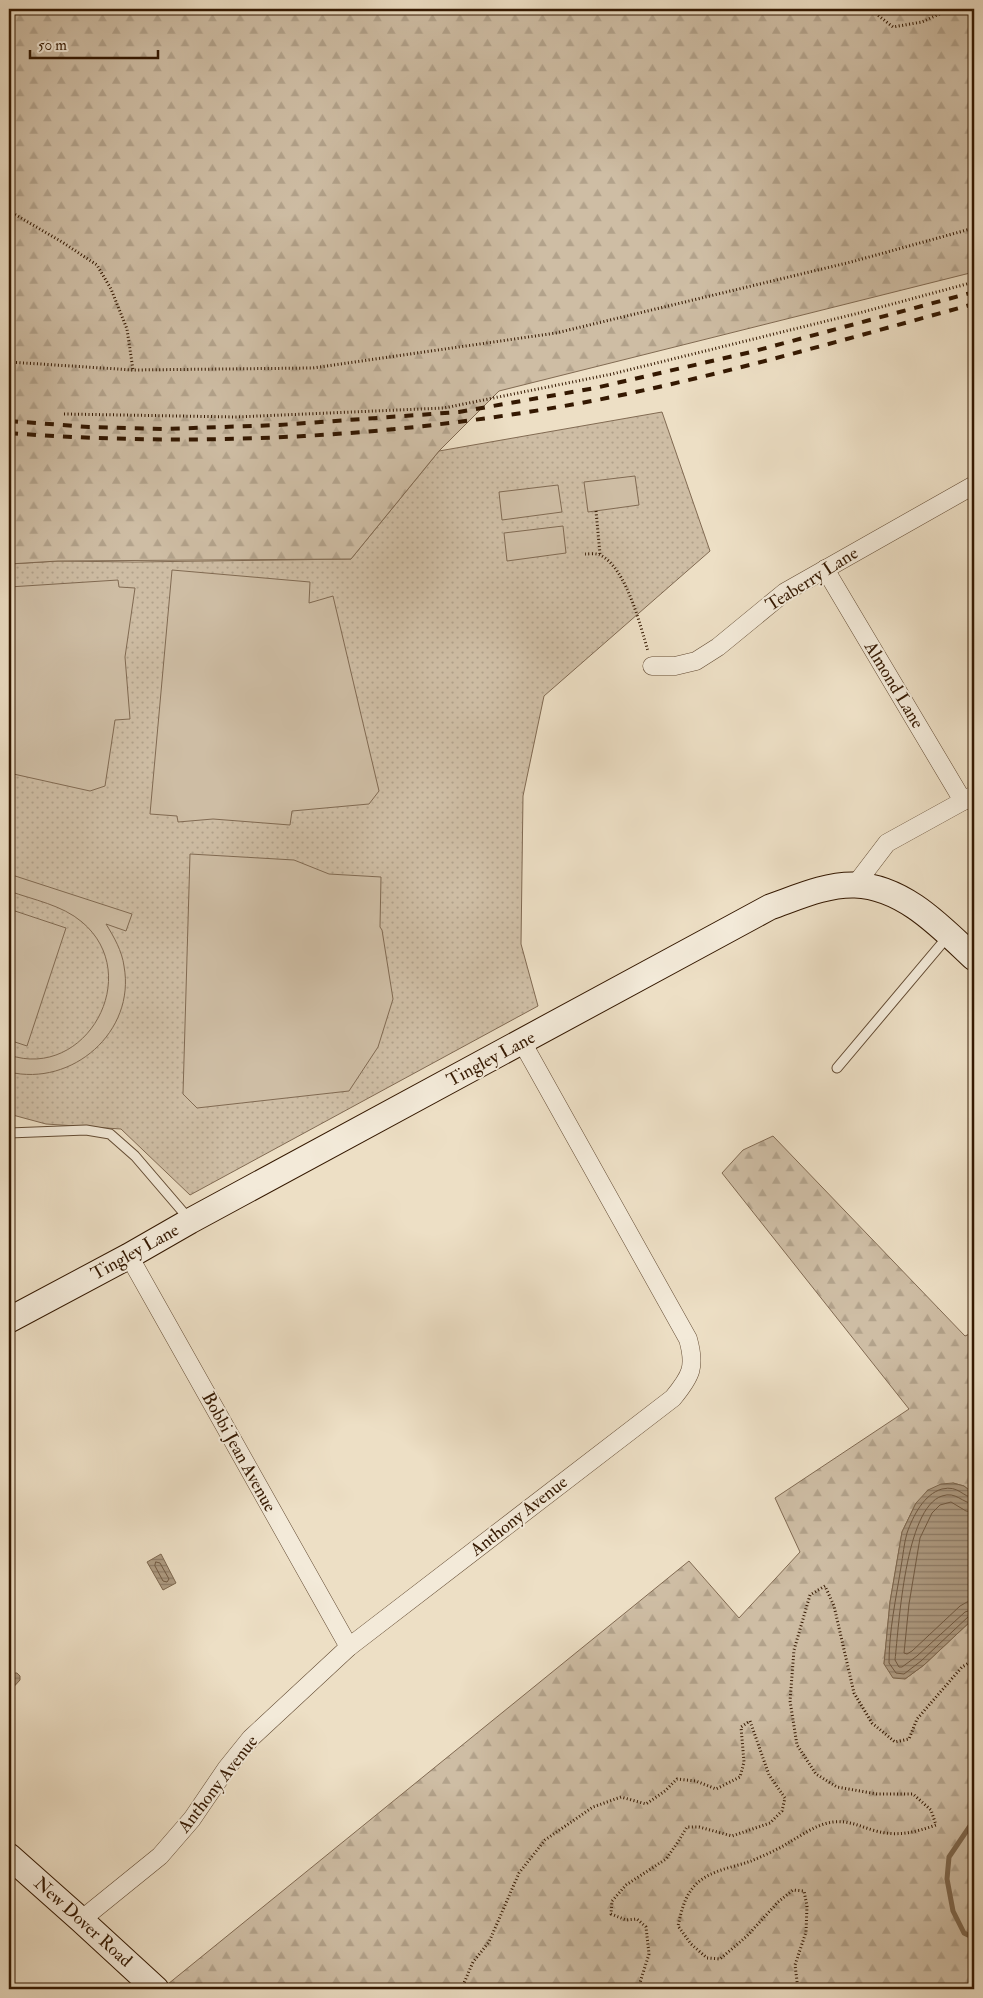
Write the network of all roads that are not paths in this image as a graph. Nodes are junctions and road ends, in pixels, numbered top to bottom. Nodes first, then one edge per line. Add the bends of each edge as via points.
1 (974, 485) edge
2 (825, 569) junction
3 (652, 666) road end
4 (968, 798) edge
5 (855, 885) junction
6 (949, 935) junction
7 (974, 958) edge
8 (522, 1042) junction
9 (837, 1068) dead end
10 (9, 1133) edge
11 (190, 1221) junction
12 (129, 1256) junction
13 (9, 1320) edge
14 (349, 1647) junction
15 (9, 1856) edge
16 (81, 1920) junction
17 (156, 1989) edge

1 - 2 street, Teaberry Lane
2 - 3 street, Teaberry Lane via 785,592 696,661 675,666
2 - 4 street, Almond Lane
4 - 5 street via 887,843
5 - 6 street, Tingley Lane via 893,894 929,917
5 - 8 street, Tingley Lane via 807,894 770,908
6 - 7 street, Tingley Lane
6 - 9 lane
8 - 11 street, Tingley Lane
8 - 14 street, Anthony Avenue via 688,1339 693,1355 691,1371 673,1398
10 - 11 lane via 86,1130 110,1134 135,1156
11 - 12 street, Tingley Lane
12 - 13 street, Tingley Lane
12 - 14 street, Bobbi Jean Avenue
14 - 16 street, Anthony Avenue via 251,1738 192,1819 160,1856
15 - 16 street, New Dover Road
16 - 17 street, New Dover Road

